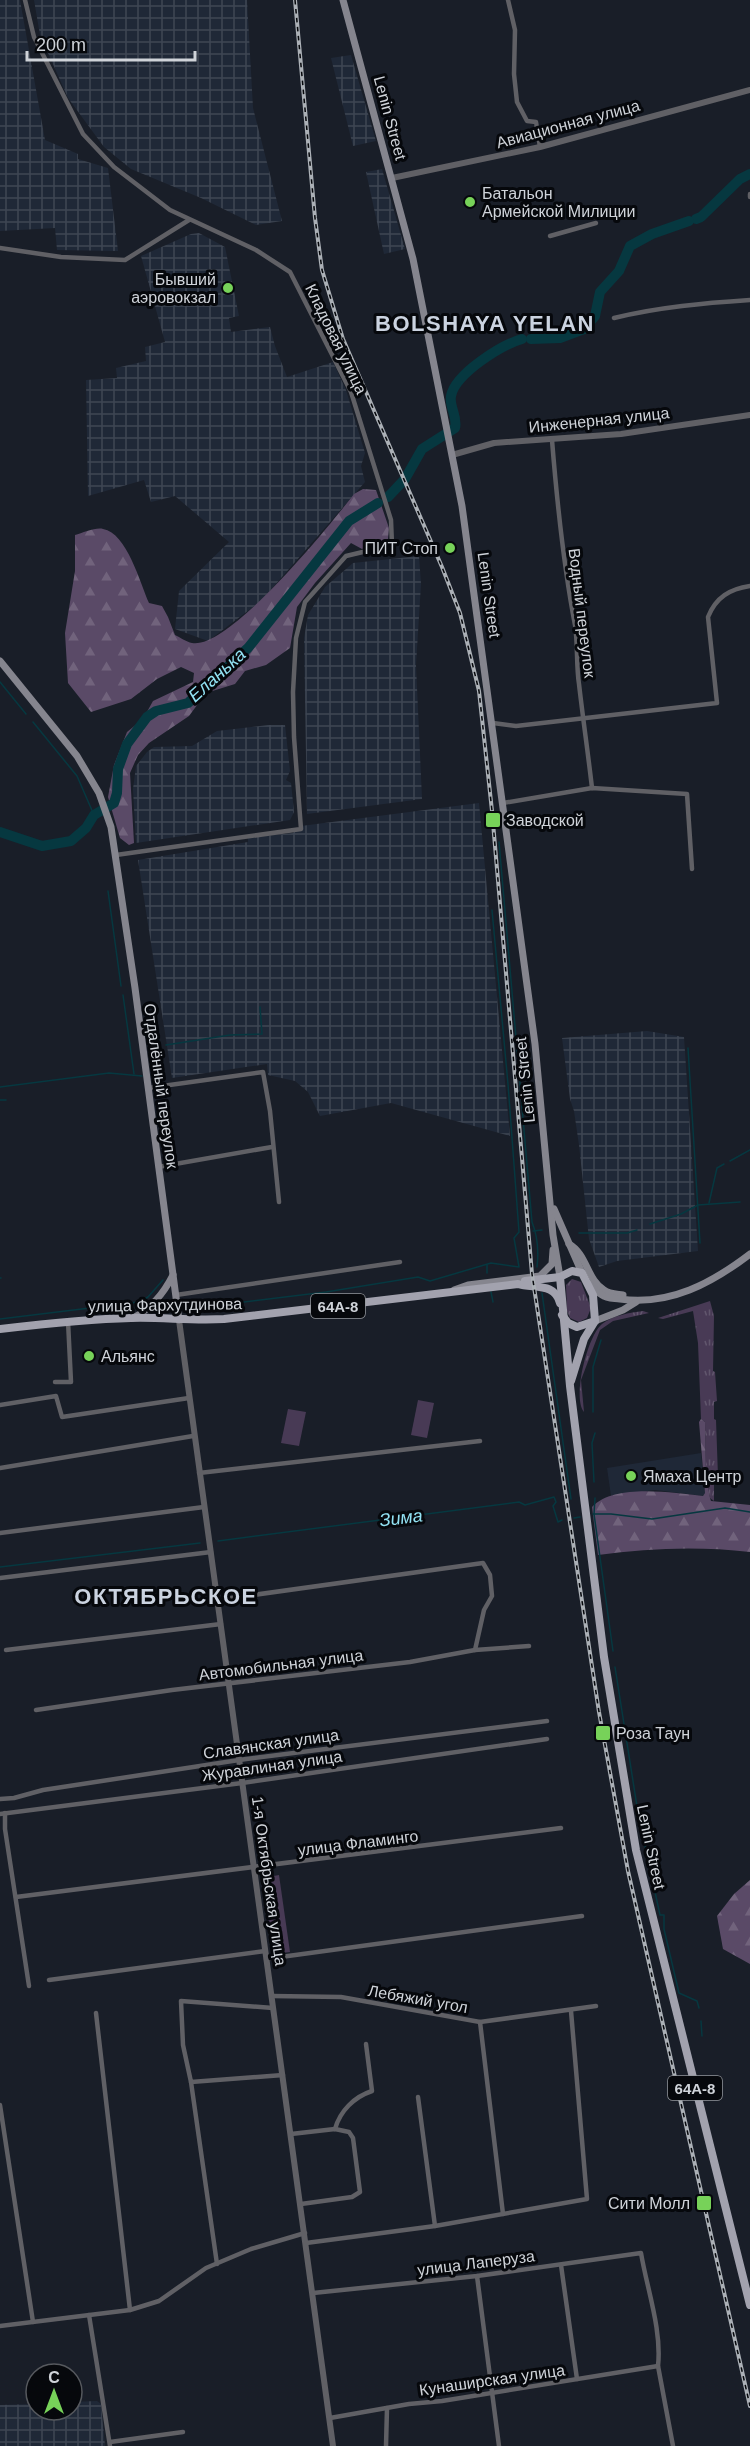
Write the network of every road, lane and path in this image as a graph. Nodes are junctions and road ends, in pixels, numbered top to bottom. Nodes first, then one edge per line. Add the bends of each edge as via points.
1 (25, 0) edge
2 (343, 0) edge
3 (508, 0) edge
4 (750, 90) edge
5 (540, 147) junction
6 (392, 178) junction
7 (189, 220) junction
8 (596, 223) dead end
9 (550, 236) dead end
10 (0, 248) edge
11 (750, 300) edge
12 (614, 318) dead end
13 (750, 415) edge
14 (552, 440) junction
15 (452, 455) junction
16 (750, 586) edge
17 (0, 661) edge
18 (585, 717) junction
19 (493, 723) junction
20 (592, 788) junction
21 (504, 803) junction
22 (116, 855) junction
23 (692, 869) dead end
24 (148, 1088) junction
25 (272, 1147) junction
26 (158, 1167) junction
27 (279, 1202) dead end
28 (552, 1204) junction
29 (553, 1235) junction
30 (569, 1244) junction
31 (750, 1254) edge
32 (400, 1262) dead end
33 (582, 1273) junction
34 (173, 1275) junction
35 (560, 1276) junction
36 (588, 1282) junction
37 (518, 1284) junction
38 (451, 1291) junction
39 (176, 1295) junction
40 (636, 1302) junction
41 (562, 1315) junction
42 (133, 1318) junction
43 (179, 1320) junction
44 (68, 1321) junction
45 (595, 1321) junction
46 (0, 1329) edge
47 (55, 1382) dead end
48 (570, 1386) junction
49 (189, 1398) junction
50 (0, 1405) edge
51 (194, 1436) junction
52 (480, 1441) dead end
53 (0, 1468) edge
54 (199, 1473) junction
55 (204, 1507) junction
56 (0, 1533) edge
57 (211, 1552) junction
58 (0, 1578) edge
59 (217, 1600) junction
60 (221, 1624) junction
61 (529, 1646) dead end
62 (6, 1650) dead end
63 (475, 1650) junction
64 (229, 1685) junction
65 (36, 1710) dead end
66 (547, 1721) dead end
67 (547, 1739) dead end
68 (239, 1760) junction
69 (242, 1783) junction
70 (0, 1799) edge
71 (3, 1814) edge
72 (561, 1828) dead end
73 (253, 1869) junction
74 (16, 1897) junction
75 (582, 1916) dead end
76 (265, 1951) junction
77 (266, 1959) junction
78 (49, 1980) dead end
79 (29, 1986) dead end
80 (272, 1996) junction
81 (596, 2006) dead end
82 (273, 2008) junction
83 (571, 2011) junction
84 (96, 2013) dead end
85 (480, 2022) junction
86 (366, 2043) dead end
87 (283, 2075) junction
88 (191, 2082) junction
89 (418, 2097) dead end
90 (0, 2105) edge
91 (335, 2129) junction
92 (291, 2134) junction
93 (301, 2204) junction
94 (503, 2214) junction
95 (435, 2226) junction
96 (305, 2234) junction
97 (306, 2243) junction
98 (217, 2264) junction
99 (561, 2265) junction
100 (477, 2276) junction
101 (313, 2293) junction
102 (750, 2305) edge
103 (130, 2310) junction
104 (89, 2315) junction
105 (33, 2322) junction
106 (0, 2326) edge
107 (658, 2366) junction
108 (577, 2379) junction
109 (491, 2393) junction
110 (387, 2408) junction
111 (330, 2418) junction
112 (183, 2432) dead end
113 (110, 2444) edge
114 (333, 2446) edge
115 (386, 2446) edge
116 (499, 2446) edge
117 (673, 2446) edge

1 - 7 street, Кладовая улица via 34,37 83,134 114,167
2 - 6 main road, Lenin Street
3 - 5 street via 515,30 517,102 527,121 536,122
4 - 5 street, Авиационная улица
5 - 6 street, Авиационная улица
6 - 15 main road, Lenin Street via 415,265
7 - 10 street via 125,260 60,257
7 - 22 street, Кладовая улица via 256,250 290,272 351,392 391,520 392,545 346,556 305,602 296,638 293,693 301,829
8 - 9 street
11 - 12 street via 700,303
13 - 14 street, Инженерная улица
14 - 15 street, Инженерная улица via 494,443
14 - 18 street, Водный переулок via 559,525
15 - 19 main road, Lenin Street
16 - 18 street via 722,596 708,617 717,703
17 - 22 main road, Отдалённый переулок via 77,756 99,793
18 - 19 street via 516,726
18 - 20 street, Водный переулок
19 - 21 main road, Lenin Street
20 - 21 street
20 - 23 street via 687,794
21 - 28 main road, Lenin Street
22 - 24 main road, Отдалённый переулок
24 - 25 street via 263,1072
24 - 26 main road, Отдалённый переулок
25 - 26 street
25 - 27 street
26 - 34 main road, Отдалённый переулок
28 - 29 main road, Lenin Street
28 - 30 main road, Lenin Street
29 - 35 main road, Lenin Street
29 - 38 main road via 552,1264 540,1276 468,1284
30 - 33 main road, Lenin Street
30 - 40 main road via 578,1251 604,1291
31 - 40 main road via 697,1287
32 - 39 street
33 - 35 main road via 572,1271
33 - 36 main road
34 - 39 main road, Отдалённый переулок
34 - 42 main road via 151,1305
35 - 37 main road
35 - 41 main road, 64А-8
36 - 40 main road via 603,1296
36 - 45 main road via 594,1295
37 - 38 main road, улица Фархутдинова / 64А-8
37 - 41 main road, улица Фархутдинова / 64А-8 via 550,1289 558,1296
38 - 43 main road, улица Фархутдинова / 64А-8 via 271,1315
39 - 43 main road, Отдалённый переулок
40 - 45 main road
41 - 45 main road via 577,1327
41 - 48 main road, Lenin Street / 64А-8
42 - 43 main road, улица Фархутдинова / 64А-8
42 - 44 main road, улица Фархутдинова / 64А-8
43 - 49 street, 1-я Октябрьская улица
44 - 46 main road, улица Фархутдинова / 64А-8
44 - 47 street via 71,1382
45 - 48 main road, Lenin Street / 64А-8 via 577,1358
48 - 102 main road, Lenin Street / 64А-8 via 604,1657 636,1850
49 - 50 street via 62,1417 56,1396
49 - 51 street, 1-я Октябрьская улица
51 - 53 street
51 - 54 street, 1-я Октябрьская улица
52 - 54 street
54 - 55 street, 1-я Октябрьская улица
55 - 56 street
55 - 57 street, 1-я Октябрьская улица
57 - 58 street
57 - 59 street, 1-я Октябрьская улица
59 - 60 street, 1-я Октябрьская улица
59 - 63 street via 483,1563 490,1575 492,1596 484,1610
60 - 62 street
60 - 64 street, 1-я Октябрьская улица
61 - 63 street, Автомобильная улица
63 - 64 street, Автомобильная улица
64 - 65 street, Автомобильная улица
64 - 68 street, 1-я Октябрьская улица
66 - 68 street, Славянская улица
67 - 69 street, Журавлиная улица
68 - 69 street, 1-я Октябрьская улица
68 - 70 street, Славянская улица
69 - 71 street, Журавлиная улица
69 - 73 street, 1-я Октябрьская улица
71 - 74 street
72 - 73 street, улица Фламинго
73 - 74 street, улица Фламинго
73 - 76 street, 1-я Октябрьская улица
74 - 79 street
75 - 77 street
76 - 77 street, 1-я Октябрьская улица
76 - 78 street
77 - 80 street, 1-я Октябрьская улица
80 - 82 street, 1-я Октябрьская улица
80 - 85 street, Лебяжий угол via 341,1997
81 - 83 street, Лебяжий угол
82 - 87 street, 1-я Октябрьская улица
82 - 88 street via 181,2001 183,2045
83 - 85 street, Лебяжий угол
83 - 94 street via 587,2199
84 - 103 street
85 - 94 street
86 - 91 street via 372,2091 347,2107
87 - 88 street
87 - 92 street, 1-я Октябрьская улица
88 - 98 street
89 - 95 street
90 - 105 street
91 - 92 street
91 - 93 street via 348,2132 353,2138 360,2192 352,2197
92 - 93 street, 1-я Октябрьская улица
93 - 96 street, 1-я Октябрьская улица
94 - 95 street
95 - 97 street
96 - 97 street, 1-я Октябрьская улица
96 - 98 street via 252,2248
97 - 101 street, 1-я Октябрьская улица
98 - 103 street via 159,2301
99 - 100 street, улица Лаперуза
99 - 107 street, улица Лаперуза via 641,2253
99 - 108 street
100 - 101 street, улица Лаперуза
100 - 109 street
101 - 111 street, 1-я Октябрьская улица
103 - 104 street
104 - 105 street
104 - 113 street
105 - 106 street
107 - 108 street, Кунаширская улица
107 - 117 street
108 - 109 street, Кунаширская улица
109 - 110 street, Кунаширская улица
109 - 116 street
110 - 111 street, Кунаширская улица
110 - 115 street
111 - 114 street, 1-я Октябрьская улица
112 - 113 street

